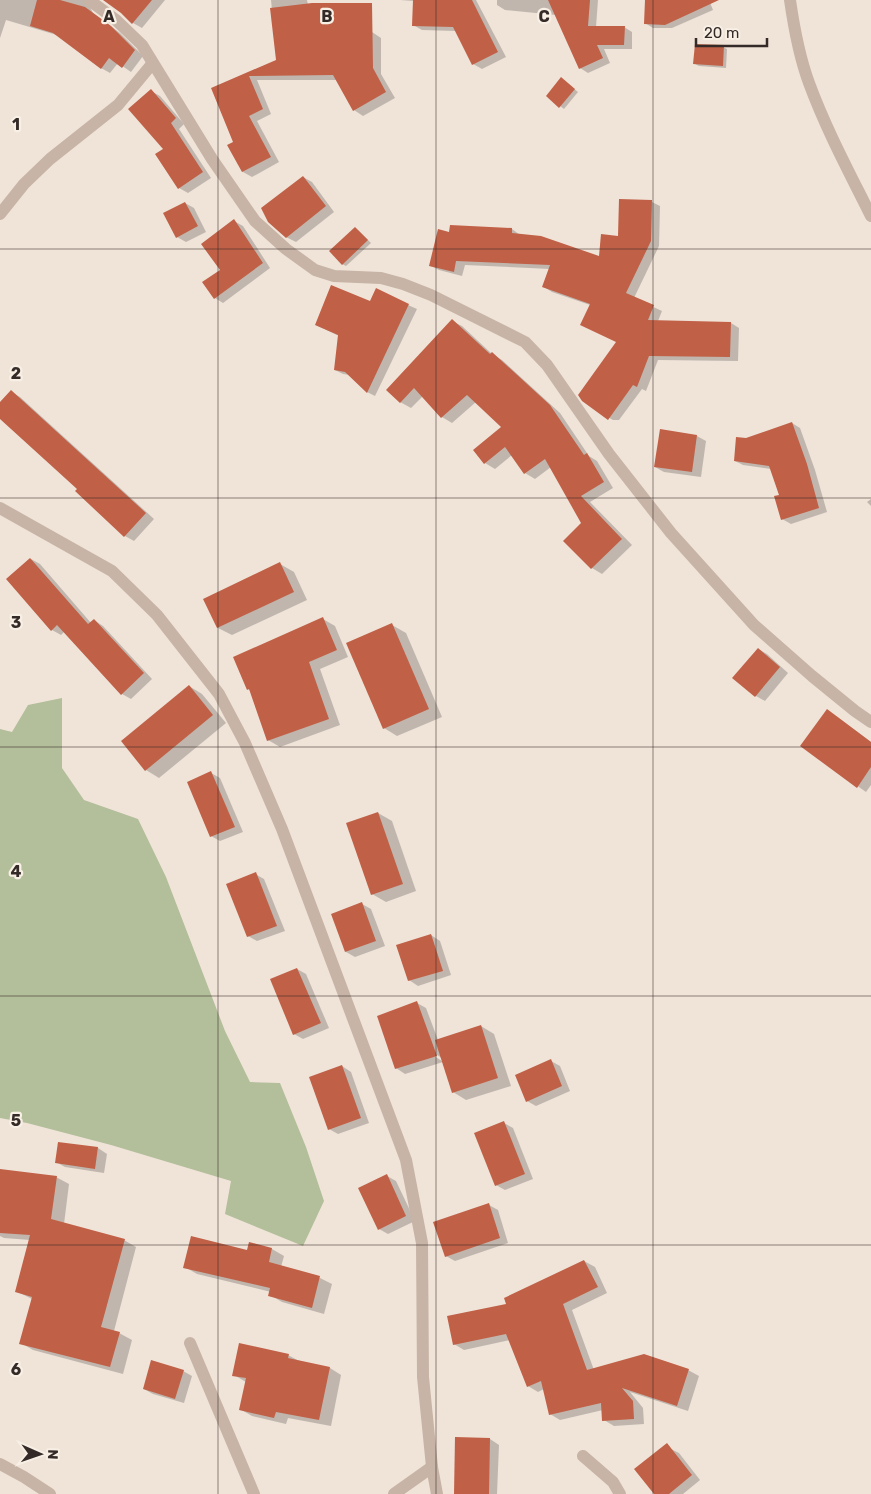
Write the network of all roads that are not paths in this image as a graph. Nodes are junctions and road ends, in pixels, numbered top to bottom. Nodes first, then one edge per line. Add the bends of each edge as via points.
1 (89, 0) edge
2 (790, 0) edge
3 (152, 64) junction
4 (0, 214) edge
5 (871, 216) edge
6 (0, 508) edge
7 (871, 722) edge
8 (190, 1343) dead end
9 (583, 1456) dead end
10 (0, 1464) edge
11 (432, 1468) junction
12 (50, 1494) edge
13 (254, 1494) edge
14 (394, 1494) edge
15 (437, 1494) edge
16 (620, 1494) edge

1 - 3 street via 142,45
2 - 5 street via 795,34 809,82
3 - 4 street via 118,105 50,159
3 - 7 street via 255,221 286,249 315,270 334,276 381,278 432,295 525,342 547,365 609,454 672,533 754,624 812,676
6 - 11 street via 112,571 157,615 220,694 245,743 282,829 406,1160 422,1243 422,1377
8 - 13 street
9 - 16 street via 613,1482
10 - 12 street
11 - 14 street
11 - 15 street

